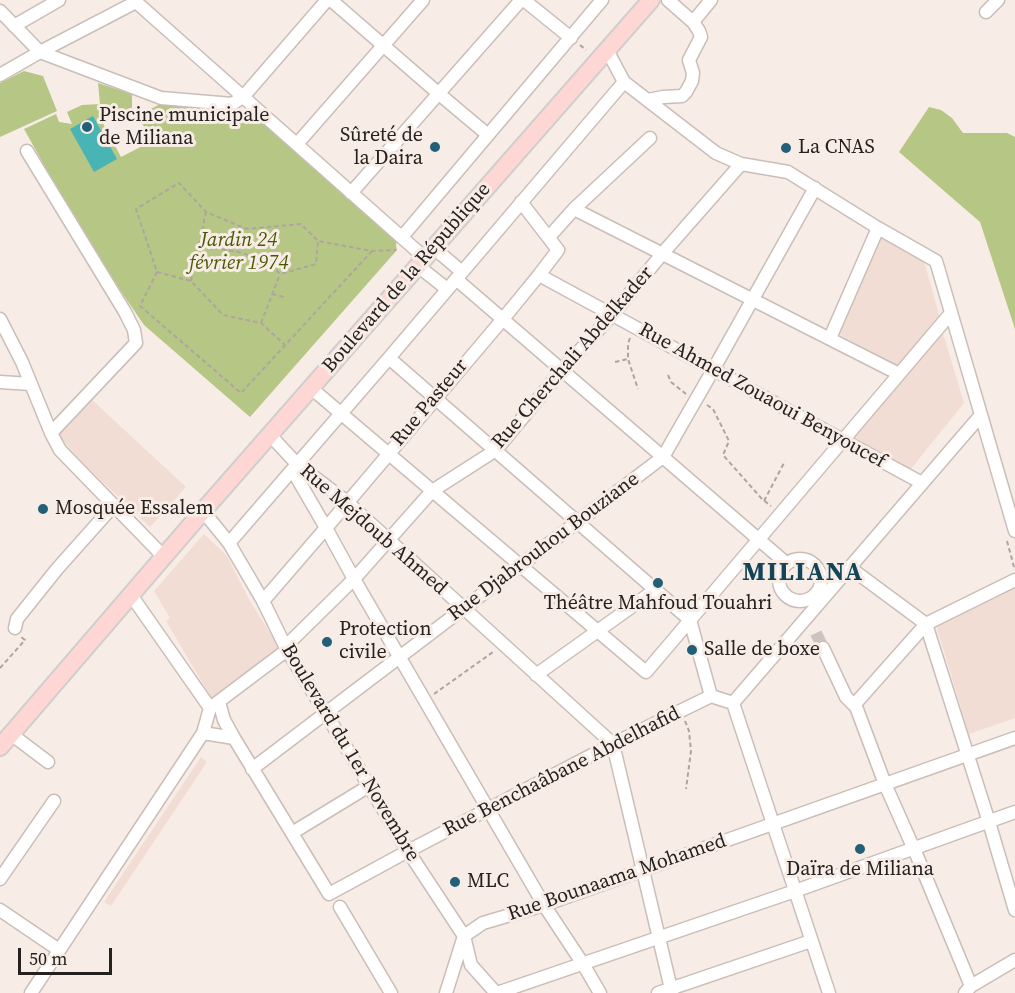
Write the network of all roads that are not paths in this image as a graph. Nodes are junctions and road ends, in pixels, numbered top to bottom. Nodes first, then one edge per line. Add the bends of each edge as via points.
1 (59, 0) edge
2 (329, 0) edge
3 (423, 0) edge
4 (522, 0) edge
5 (602, 0) edge
6 (651, 0) edge
7 (668, 0) edge
8 (711, 0) edge
9 (998, 0) edge
10 (0, 11) edge
11 (986, 12) dead end
12 (693, 22) junction
13 (14, 26) junction
14 (571, 38) junction
15 (383, 46) junction
16 (607, 50) junction
17 (40, 52) junction
18 (0, 75) edge
19 (624, 82) junction
20 (438, 93) junction
21 (243, 97) junction
22 (648, 100) junction
23 (488, 135) junction
24 (650, 138) dead end
25 (297, 144) junction
26 (27, 152) dead end
27 (741, 164) junction
28 (815, 188) junction
29 (351, 193) junction
30 (521, 202) junction
31 (574, 209) junction
32 (878, 228) junction
33 (549, 237) junction
34 (401, 244) junction
35 (662, 254) junction
36 (426, 257) junction
37 (459, 275) junction
38 (539, 275) junction
39 (447, 289) junction
40 (753, 299) junction
41 (951, 313) junction
42 (612, 315) junction
43 (0, 319) edge
44 (503, 319) junction
45 (830, 338) junction
46 (389, 358) junction
47 (562, 370) junction
48 (713, 370) junction
49 (900, 374) junction
50 (0, 382) edge
51 (31, 384) junction
52 (311, 388) junction
53 (435, 398) junction
54 (341, 414) junction
55 (981, 415) junction
56 (51, 433) junction
57 (270, 435) junction
58 (843, 440) junction
59 (496, 450) junction
60 (388, 454) junction
61 (663, 457) junction
62 (297, 464) junction
63 (922, 483) junction
64 (432, 491) junction
65 (347, 502) junction
66 (114, 505) junction
67 (203, 511) junction
68 (577, 521) junction
69 (326, 528) junction
70 (1015, 531) edge
71 (759, 539) junction
72 (388, 540) junction
73 (229, 543) junction
74 (164, 556) junction
75 (786, 563) junction
76 (519, 565) junction
77 (849, 567) junction
78 (354, 579) junction
79 (1015, 580) edge
80 (655, 590) junction
81 (131, 595) junction
82 (821, 595) junction
83 (263, 601) junction
84 (464, 609) junction
85 (690, 620) junction
86 (926, 624) junction
87 (15, 628) road end
88 (597, 631) junction
89 (823, 648) tunnel mouth
90 (287, 650) junction
91 (399, 657) junction
92 (536, 675) junction
93 (711, 696) junction
94 (733, 703) junction
95 (215, 705) junction
96 (855, 705) junction
97 (325, 712) junction
98 (202, 733) junction
99 (234, 738) junction
100 (1015, 738) edge
101 (5, 741) edge
102 (612, 744) junction
103 (968, 755) junction
104 (48, 762) dead end
105 (252, 769) junction
106 (885, 784) junction
107 (369, 786) junction
108 (54, 801) dead end
109 (488, 809) junction
110 (1015, 812) edge
111 (989, 822) junction
112 (772, 823) junction
113 (292, 833) junction
114 (914, 849) junction
115 (408, 851) junction
116 (642, 870) junction
117 (0, 879) edge
118 (795, 891) junction
119 (544, 905) junction
120 (340, 908) dead end
121 (0, 910) edge
122 (1015, 910) edge
123 (464, 936) junction
124 (659, 938) junction
125 (811, 940) junction
126 (59, 950) junction
127 (1015, 960) edge
128 (583, 964) junction
129 (968, 990) edge
130 (671, 991) edge
131 (30, 993) edge
132 (391, 993) edge
133 (446, 993) edge
134 (496, 993) edge
135 (600, 993) edge
136 (658, 993) edge
137 (829, 993) edge

1 - 13 street
2 - 15 street
2 - 21 street
3 - 15 street
4 - 14 street
4 - 20 street
5 - 14 street
6 - 16 main road, Boulevard de la République
7 - 12 street
8 - 12 street
9 - 11 street
10 - 13 street
12 - 22 street via 701,37 688,60 693,73 686,92 682,96
13 - 17 street
14 - 23 street
15 - 20 street
15 - 25 street
16 - 19 street
16 - 36 main road, Boulevard de la République
17 - 18 street
17 - 21 street via 160,98 232,104
17 - 21 street via 136,2
19 - 22 street
19 - 30 street
20 - 23 street
20 - 29 street
21 - 25 street
22 - 27 street via 716,153
23 - 34 street
24 - 31 street
25 - 29 street
26 - 56 street via 125,312 136,342
27 - 28 street via 788,172
27 - 35 street, Rue Cherchali Abdelkader
28 - 32 street
28 - 40 street
29 - 34 street
30 - 33 street
30 - 37 street
31 - 33 street
31 - 35 street
32 - 41 street via 936,261
32 - 45 street
33 - 38 street, Rue Pasteur via 558,249
34 - 36 street
35 - 40 street
35 - 42 street, Rue Cherchali Abdelkader
36 - 37 street
36 - 39 street
36 - 52 main road, Boulevard de la République
37 - 39 street
37 - 44 street
38 - 42 street, Rue Ahmed Zouaoui Benyoucef
38 - 44 street, Rue Pasteur
39 - 46 street
40 - 45 street
40 - 48 street
41 - 49 street
41 - 55 street
42 - 47 street, Rue Cherchali Abdelkader
42 - 48 street, Rue Ahmed Zouaoui Benyoucef
43 - 51 street
44 - 47 street
44 - 53 street, Rue Pasteur
45 - 49 street
46 - 53 street
46 - 54 street
47 - 59 street, Rue Cherchali Abdelkader
47 - 61 street
48 - 58 street, Rue Ahmed Zouaoui Benyoucef
48 - 61 street
49 - 58 street
50 - 51 street
51 - 56 street
52 - 54 street
52 - 57 main road, Boulevard de la République
53 - 59 street
53 - 60 street, Rue Pasteur
54 - 60 street
54 - 62 street
55 - 63 street
55 - 70 street
56 - 66 street via 60,450
57 - 62 street, Rue Mejdoub Ahmed
57 - 67 main road, Boulevard de la République
58 - 63 street, Rue Ahmed Zouaoui Benyoucef
58 - 71 street
59 - 64 street, Rue Cherchali Abdelkader
59 - 68 street
60 - 64 street
60 - 65 street, Rue Pasteur
61 - 68 street, Rue Djabrouhou Bouziane
61 - 71 street
62 - 65 street, Rue Mejdoub Ahmed
62 - 69 street via 297,478
62 - 73 street
63 - 77 street
64 - 72 street, Rue Cherchali Abdelkader
64 - 76 street
65 - 69 street, Rue Pasteur
65 - 72 street, Rue Mejdoub Ahmed
66 - 74 street
66 - 87 street via 16,619
67 - 73 street, Boulevard du 1er Novembre
67 - 74 main road, Boulevard de la République
68 - 76 street, Rue Djabrouhou Bouziane
68 - 80 street
69 - 78 street
69 - 83 street, Rue Pasteur
71 - 75 street
71 - 85 street
72 - 78 street, Rue Cherchali Abdelkader
72 - 84 street, Rue Mejdoub Ahmed
73 - 83 street, Boulevard du 1er Novembre
74 - 81 main road, Boulevard de la République
75 - 82 street via 801,558 815,564 822,578
75 - 82 street via 778,583 785,596 806,601
76 - 84 street, Rue Djabrouhou Bouziane
76 - 88 street
77 - 82 street
77 - 86 street
78 - 90 street, Rue Cherchali Abdelkader via 291,641
78 - 91 street
79 - 86 street
80 - 85 street
80 - 88 street
81 - 95 street
81 - 101 main road, Boulevard de la République
82 - 94 street
83 - 90 street, Boulevard du 1er Novembre
84 - 91 street, Rue Djabrouhou Bouziane
84 - 92 street, Rue Mejdoub Ahmed
85 - 88 street via 646,672
85 - 93 street
86 - 96 street
86 - 103 street
88 - 92 street
89 - 96 street via 846,697
90 - 95 street, Rue Cherchali Abdelkader
90 - 97 street, Boulevard du 1er Novembre
91 - 97 street, Rue Djabrouhou Bouziane
91 - 109 street
92 - 102 street, Rue Mejdoub Ahmed
93 - 94 street
93 - 102 street, Rue Benchaâbane Abdelhafid
94 - 112 street
95 - 98 street
95 - 99 street
96 - 106 street
97 - 105 street, Rue Djabrouhou Bouziane
97 - 107 street, Boulevard du 1er Novembre
98 - 99 street
98 - 126 street
99 - 105 street
100 - 103 street, Rue Bounaama Mohamed
101 - 104 street
102 - 109 street, Rue Benchaâbane Abdelhafid
102 - 116 street
103 - 106 street, Rue Bounaama Mohamed
103 - 111 street
105 - 113 street
106 - 112 street, Rue Bounaama Mohamed
106 - 114 street
107 - 113 street
107 - 115 street, Boulevard du 1er Novembre
108 - 117 street
109 - 115 street, Rue Benchaâbane Abdelhafid
109 - 119 street
110 - 111 street
111 - 114 street
111 - 122 street
112 - 116 street, Rue Bounaama Mohamed
112 - 118 street
113 - 115 street, Rue Benchaâbane Abdelhafid via 329,894
114 - 118 street
114 - 129 street
115 - 123 street, Boulevard du 1er Novembre
116 - 119 street, Rue Bounaama Mohamed
116 - 124 street
118 - 124 street
118 - 125 street
119 - 123 street, Rue Bounaama Mohamed via 483,923
119 - 128 street
120 - 132 street
121 - 126 street
123 - 133 street
123 - 134 street, Boulevard du 1er Novembre via 471,965
124 - 128 street
124 - 130 street
125 - 130 street
125 - 137 street
126 - 131 street
127 - 129 street
128 - 134 street
128 - 135 street
130 - 136 street

